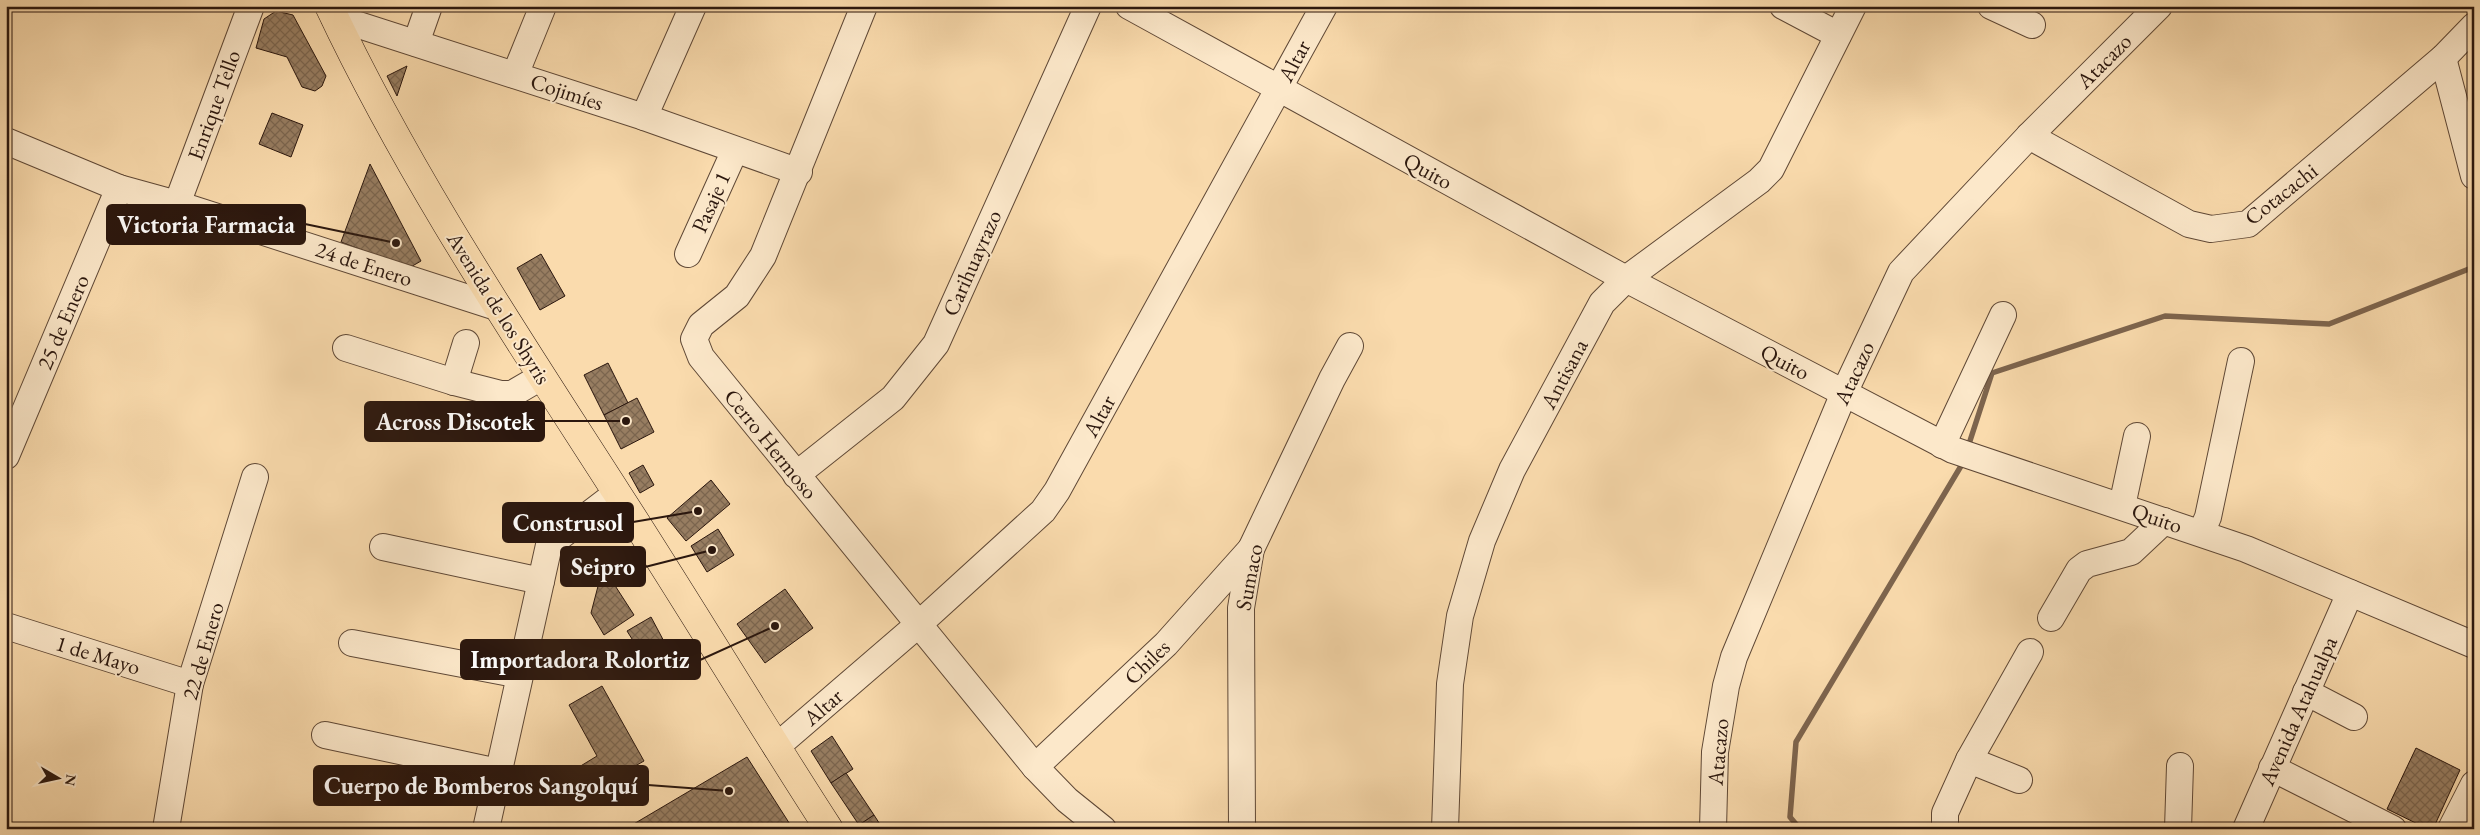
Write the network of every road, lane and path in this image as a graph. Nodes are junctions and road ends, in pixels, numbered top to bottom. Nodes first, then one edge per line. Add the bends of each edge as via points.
1 (251, 6) edge
2 (429, 6) edge
3 (543, 6) edge
4 (693, 6) edge
5 (864, 6) edge
6 (1088, 6) edge
7 (1129, 6) edge
8 (1324, 6) edge
9 (1783, 6) edge
10 (1853, 6) edge
11 (1990, 6) edge
12 (2159, 6) edge
13 (332, 11) edge
14 (2032, 25) dead end
15 (2474, 26) edge
16 (1838, 35) junction
17 (416, 43) junction
18 (2443, 58) junction
19 (515, 75) junction
20 (1279, 90) junction
21 (644, 117) junction
22 (2028, 136) junction
23 (6, 141) edge
24 (735, 150) junction
25 (799, 172) junction
26 (2474, 176) edge
27 (119, 188) junction
28 (177, 204) junction
29 (688, 254) dead end
30 (1626, 279) junction
31 (496, 307) junction
32 (2003, 315) dead end
33 (466, 343) dead end
34 (1350, 346) dead end
35 (346, 348) dead end
36 (2241, 361) dead end
37 (541, 377) junction
38 (454, 382) junction
39 (1844, 393) junction
40 (2137, 436) dead end
41 (1948, 448) junction
42 (6, 456) edge
43 (796, 475) junction
44 (255, 477) dead end
45 (617, 493) junction
46 (2122, 506) junction
47 (2164, 521) junction
48 (2201, 533) junction
49 (383, 547) dead end
50 (1251, 549) junction
51 (541, 581) junction
52 (2350, 593) junction
53 (2051, 618) dead end
54 (920, 623) junction
55 (6, 626) edge
56 (352, 643) dead end
57 (2474, 645) edge
58 (2030, 652) dead end
59 (520, 675) junction
60 (190, 684) junction
61 (2306, 692) junction
62 (2354, 717) dead end
63 (324, 735) dead end
64 (776, 747) junction
65 (1968, 760) junction
66 (2180, 766) dead end
67 (1035, 767) junction
68 (2272, 768) junction
69 (498, 772) junction
70 (2019, 780) dead end
71 (2474, 784) edge
72 (166, 829) edge
73 (486, 829) edge
74 (829, 829) edge
75 (1103, 829) edge
76 (1242, 829) edge
77 (1445, 829) edge
78 (1713, 829) edge
79 (1944, 829) edge
80 (2178, 829) edge
81 (2246, 829) edge
82 (2393, 829) edge
83 (2451, 829) edge

1 - 28 street, Enrique Tello
2 - 17 street
3 - 19 street
4 - 21 street
5 - 25 street, Cerro Hermoso
6 - 43 street, Carihuayrazo via 936,344 893,398
7 - 20 street, Quito
8 - 20 street, Altar
9 - 16 street
10 - 16 street, Antisana
11 - 14 street
12 - 22 street, Atacazo
13 - 17 street, Cojimíes
13 - 31 main road, Avenida de los Shyris via 411,164
15 - 18 street, Cotacachi
16 - 30 street, Antisana via 1771,169
17 - 19 street, Cojimíes
18 - 22 street, Cotacachi via 2263,214 2248,224 2231,228 2211,229 2189,224
18 - 26 street
19 - 21 street, Cojimíes
20 - 30 street, Quito
20 - 54 street, Altar via 1057,492 1043,511
21 - 24 street, Cojimíes
22 - 39 street, Atacazo via 1901,272
23 - 27 street, 24 de Enero
24 - 25 street, Cojimíes
24 - 29 street, Pasaje 1
25 - 43 street, Cerro Hermoso via 763,256 737,296 701,325 694,339 701,357
27 - 28 street, 24 de Enero
27 - 42 street, 25 de Enero
28 - 31 street, 24 de Enero
30 - 39 street, Quito
30 - 77 street, Antisana via 1602,303 1512,470 1482,541 1460,616 1450,684
31 - 37 main road, Avenida de los Shyris
32 - 41 street
33 - 38 street
34 - 50 street, Sumaco
35 - 38 street
36 - 48 street via 2208,517
37 - 38 street via 512,394
37 - 45 main road, Avenida de los Shyris
39 - 41 street, Quito
39 - 78 street, Atacazo via 1734,657 1715,752
40 - 46 street
41 - 46 street, Quito
43 - 54 street, Cerro Hermoso
44 - 60 street, 22 de Enero
45 - 51 street via 549,545
45 - 64 main road, Avenida de los Shyris
46 - 47 street, Quito
47 - 48 street, Quito
47 - 53 street via 2132,552 2086,564 2079,570
48 - 52 street, Quito
49 - 51 street
50 - 67 street, Chiles via 1166,644
50 - 76 street, Sumaco via 1241,608
51 - 59 street
52 - 57 street, Quito
52 - 61 street, Avenida Atahualpa
54 - 64 street, Altar
54 - 67 street, Cerro Hermoso
55 - 60 street, 1 de Mayo
56 - 59 street
58 - 65 street
59 - 69 street
60 - 72 street, 22 de Enero
61 - 62 street
61 - 68 street, Avenida Atahualpa
63 - 69 street
64 - 74 main road, Avenida de los Shyris
65 - 70 street
65 - 79 street via 1945,813
66 - 80 street
67 - 75 street, Cerro Hermoso
68 - 81 street, Avenida Atahualpa
68 - 82 street
69 - 73 street
71 - 83 street

